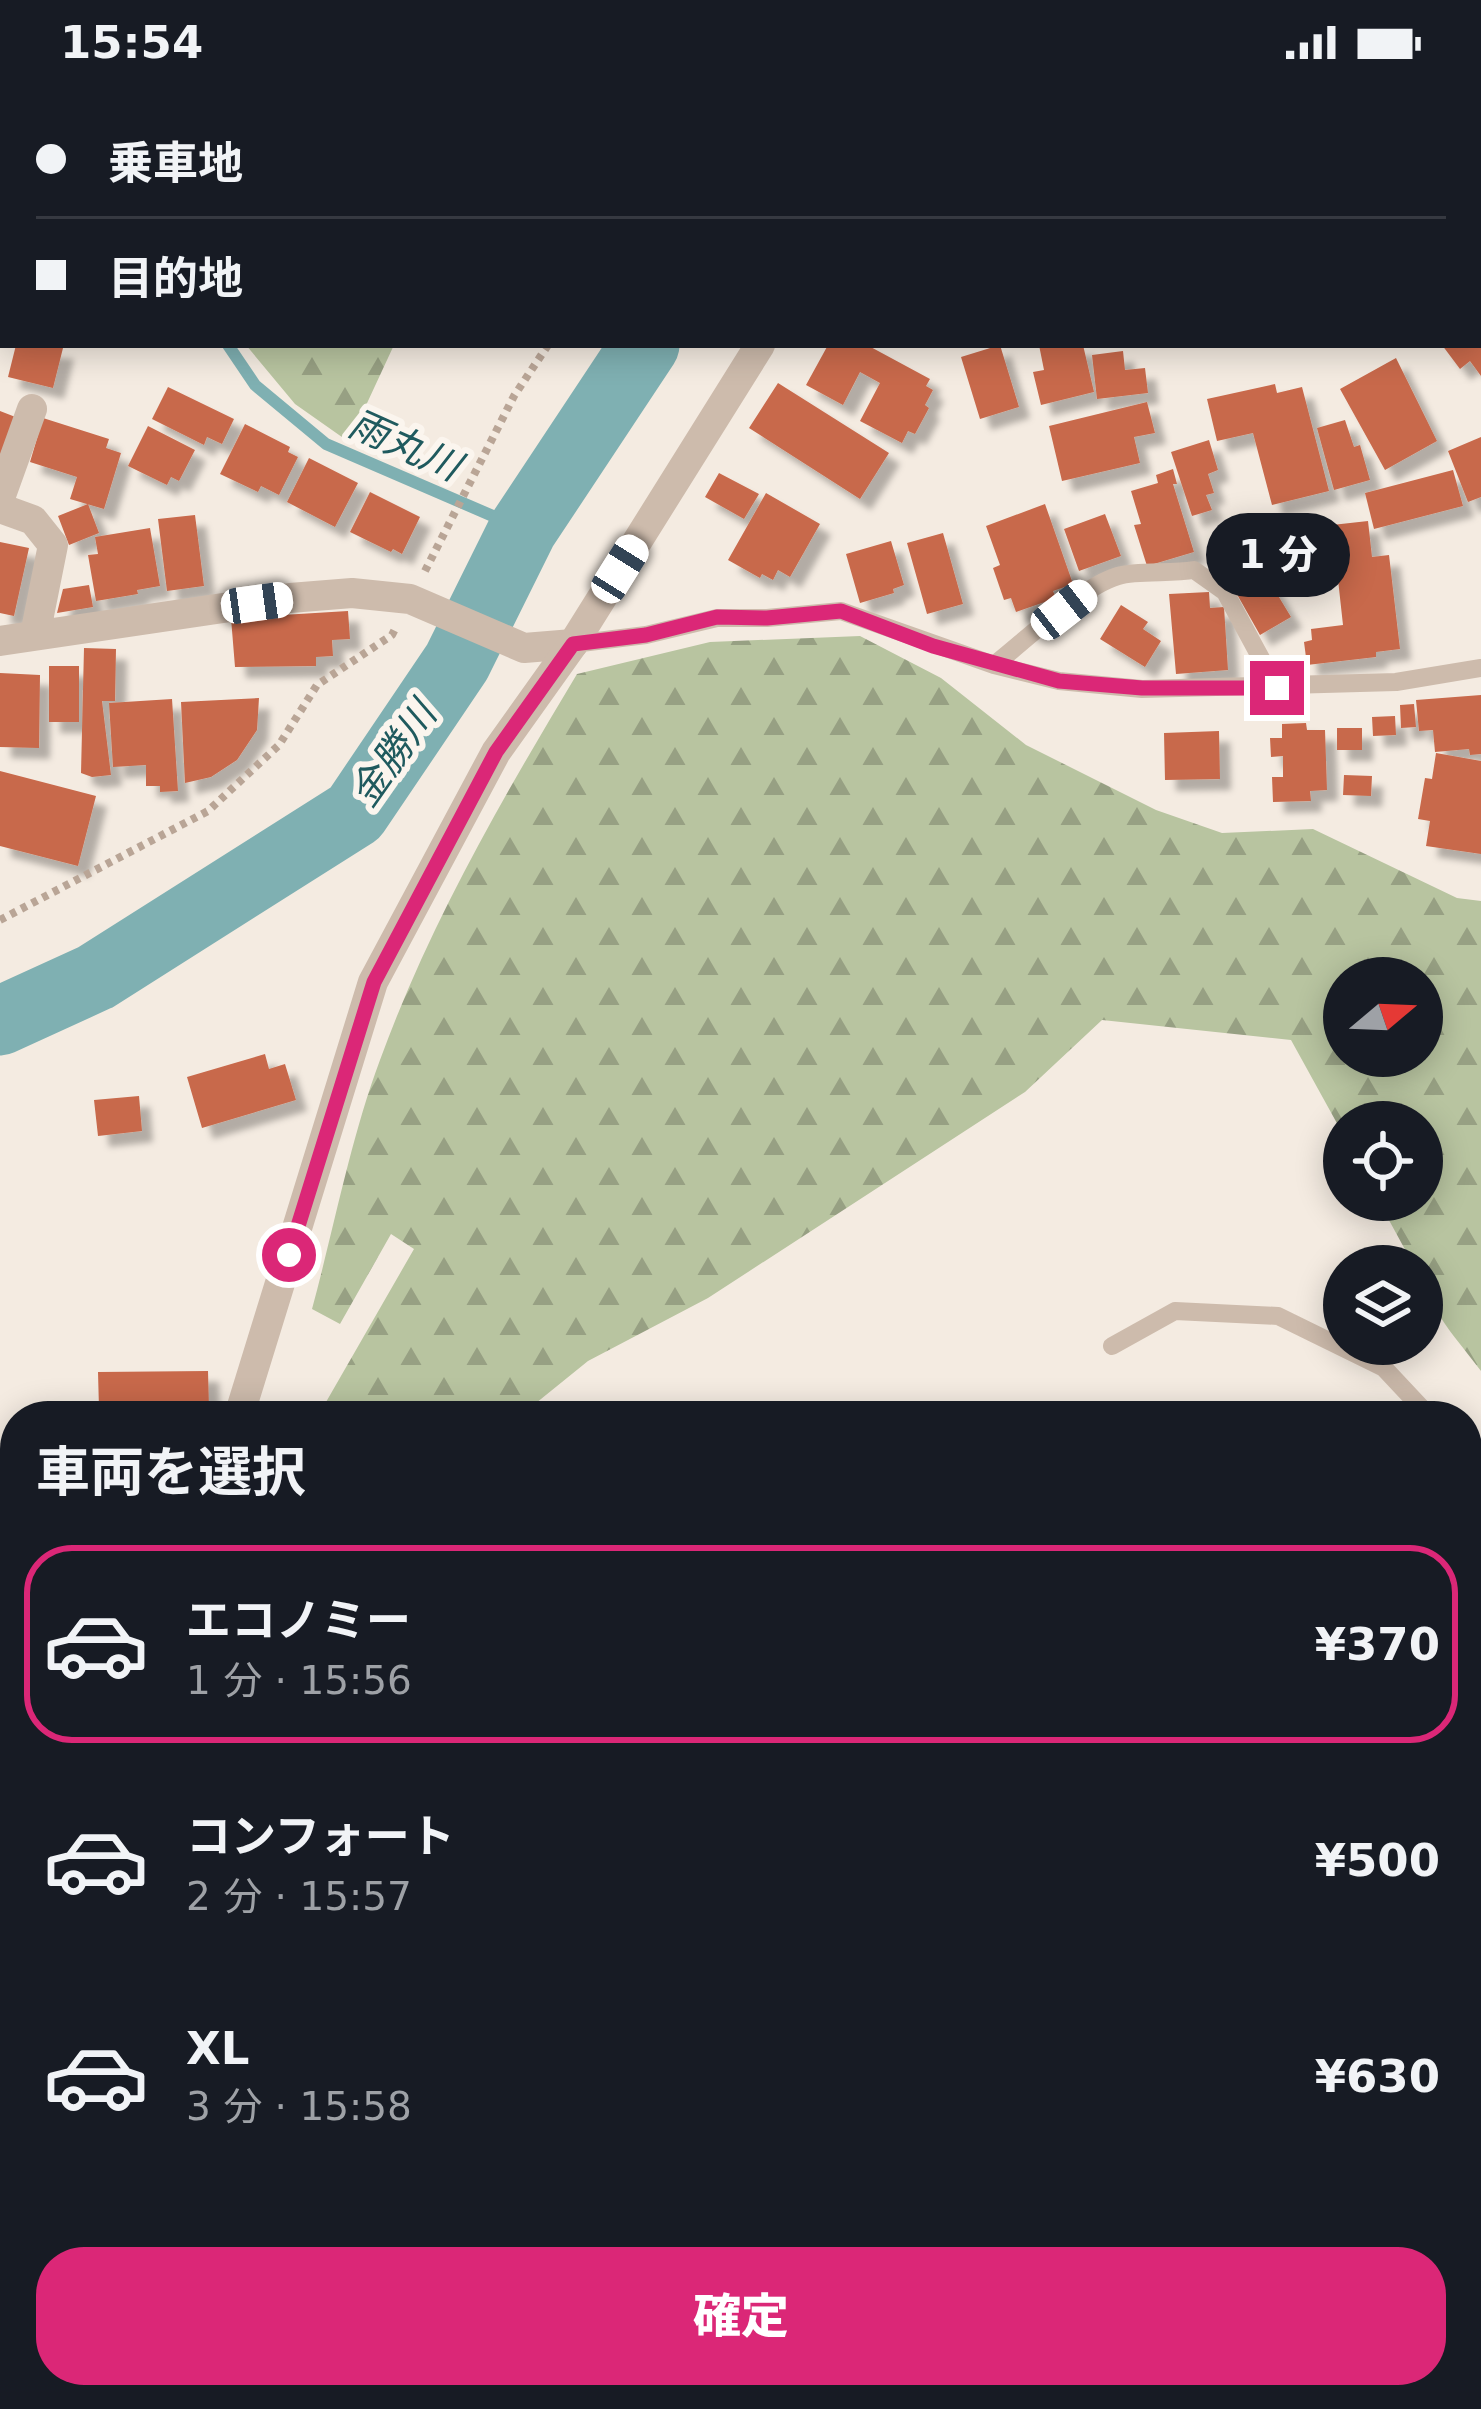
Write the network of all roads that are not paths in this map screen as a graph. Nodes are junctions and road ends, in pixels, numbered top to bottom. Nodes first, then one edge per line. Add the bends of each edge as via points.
1 (758, 348) edge
2 (32, 409) dead end
3 (0, 498) edge
4 (0, 508) edge
5 (35, 635) junction
6 (0, 641) edge
7 (573, 644) junction
8 (994, 665) junction
9 (1481, 668) edge
10 (1277, 688) junction
11 (1112, 1346) dead end
12 (244, 1401) edge
13 (1415, 1401) edge

1 - 7 street
2 - 3 street
4 - 5 street via 34,520 53,545
5 - 6 street
5 - 7 street via 352,593 410,599 524,648
7 - 8 lane via 717,617 841,611
7 - 12 street via 496,752 374,982
8 - 10 lane via 1142,688
8 - 10 lane via 1100,583 1123,573 1194,570 1226,592
9 - 10 lane
11 - 13 lane via 1175,1312 1278,1316 1384,1368

